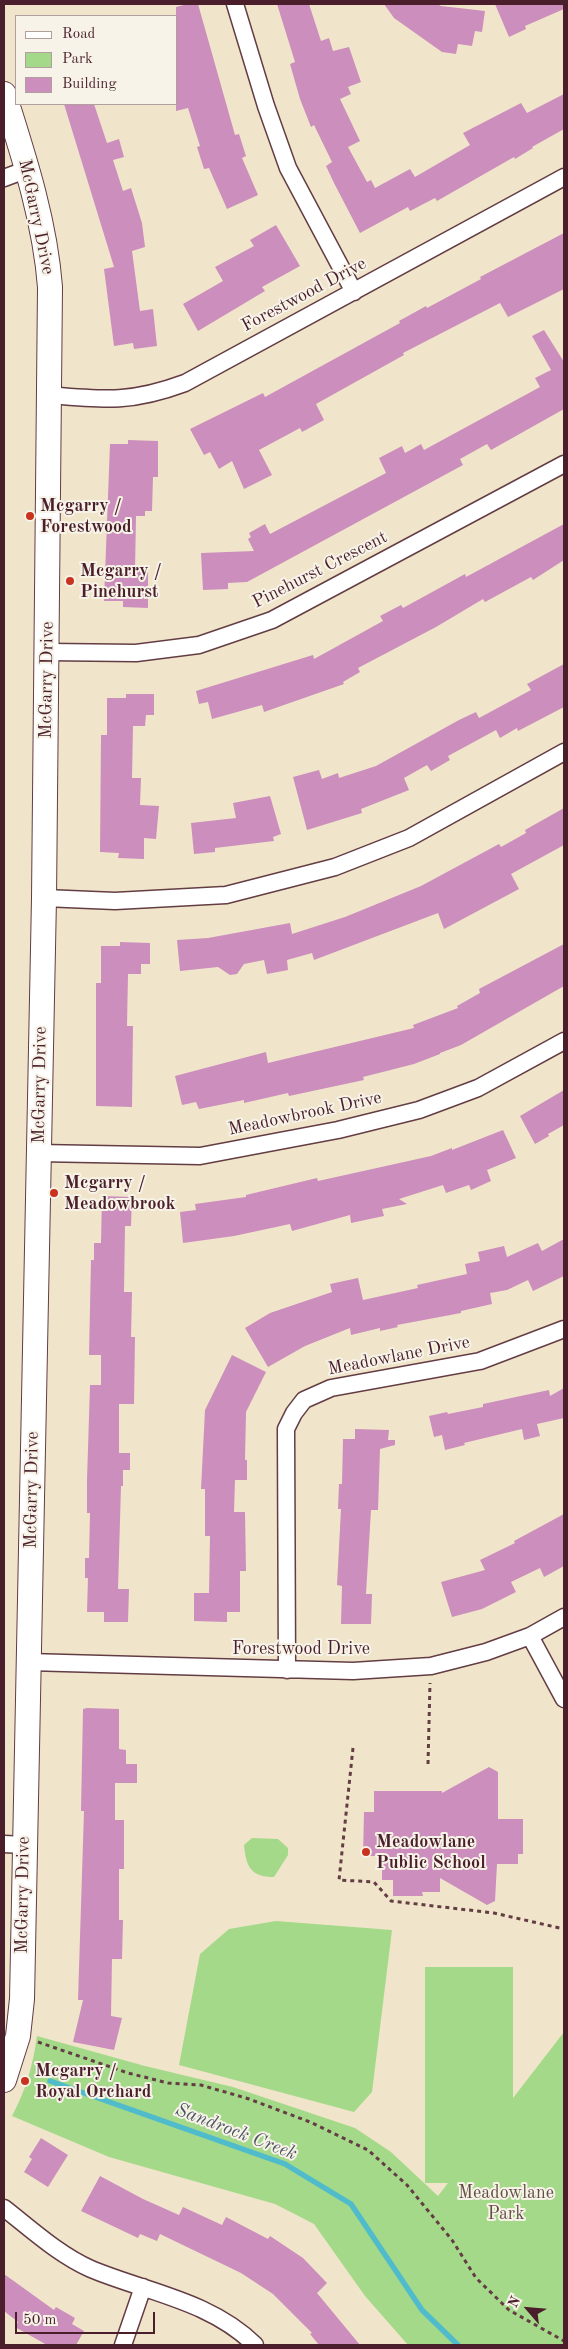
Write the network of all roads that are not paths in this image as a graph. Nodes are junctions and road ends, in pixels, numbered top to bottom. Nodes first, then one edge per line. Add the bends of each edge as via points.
1 (235, 4) edge
2 (4, 94) edge
3 (28, 169) junction
4 (564, 177) edge
5 (4, 178) edge
6 (354, 292) junction
7 (49, 395) junction
8 (564, 464) edge
9 (47, 652) junction
10 (564, 752) edge
11 (44, 898) junction
12 (564, 1041) edge
13 (38, 1154) junction
14 (564, 1329) edge
15 (564, 1617) edge
16 (530, 1636) junction
17 (28, 1662) junction
18 (287, 1670) junction
19 (564, 1699) edge
20 (14, 1844) edge
21 (4, 2080) edge
22 (4, 2208) edge
23 (143, 2287) junction
24 (123, 2345) edge
25 (255, 2345) edge

1 - 6 street via 288,168
2 - 3 street, McGarry Drive
3 - 5 street
3 - 7 street, McGarry Drive via 48,258
4 - 6 street, Forestwood Drive
6 - 7 street, Forestwood Drive via 185,383 156,394 126,400
7 - 9 street, McGarry Drive
8 - 9 street, Pinehurst Crescent via 272,620 199,644 136,653
9 - 11 street, McGarry Drive
10 - 11 street via 409,838 335,867 226,894 115,901
11 - 13 street, McGarry Drive
12 - 13 street, Meadowbrook Drive via 478,1088 419,1110 338,1130 200,1156
13 - 17 street, McGarry Drive
14 - 18 street, Meadowlane Drive via 480,1361 331,1388 304,1400 286,1429
15 - 16 street, Forestwood Drive
16 - 18 street, Forestwood Drive via 462,1660 430,1666 353,1671
16 - 19 street
17 - 18 street, Forestwood Drive
17 - 20 street, McGarry Drive
20 - 21 street, McGarry Drive via 22,1999 18,2036
22 - 23 street via 61,2251 90,2268
23 - 24 street
23 - 25 street via 193,2305 224,2321

